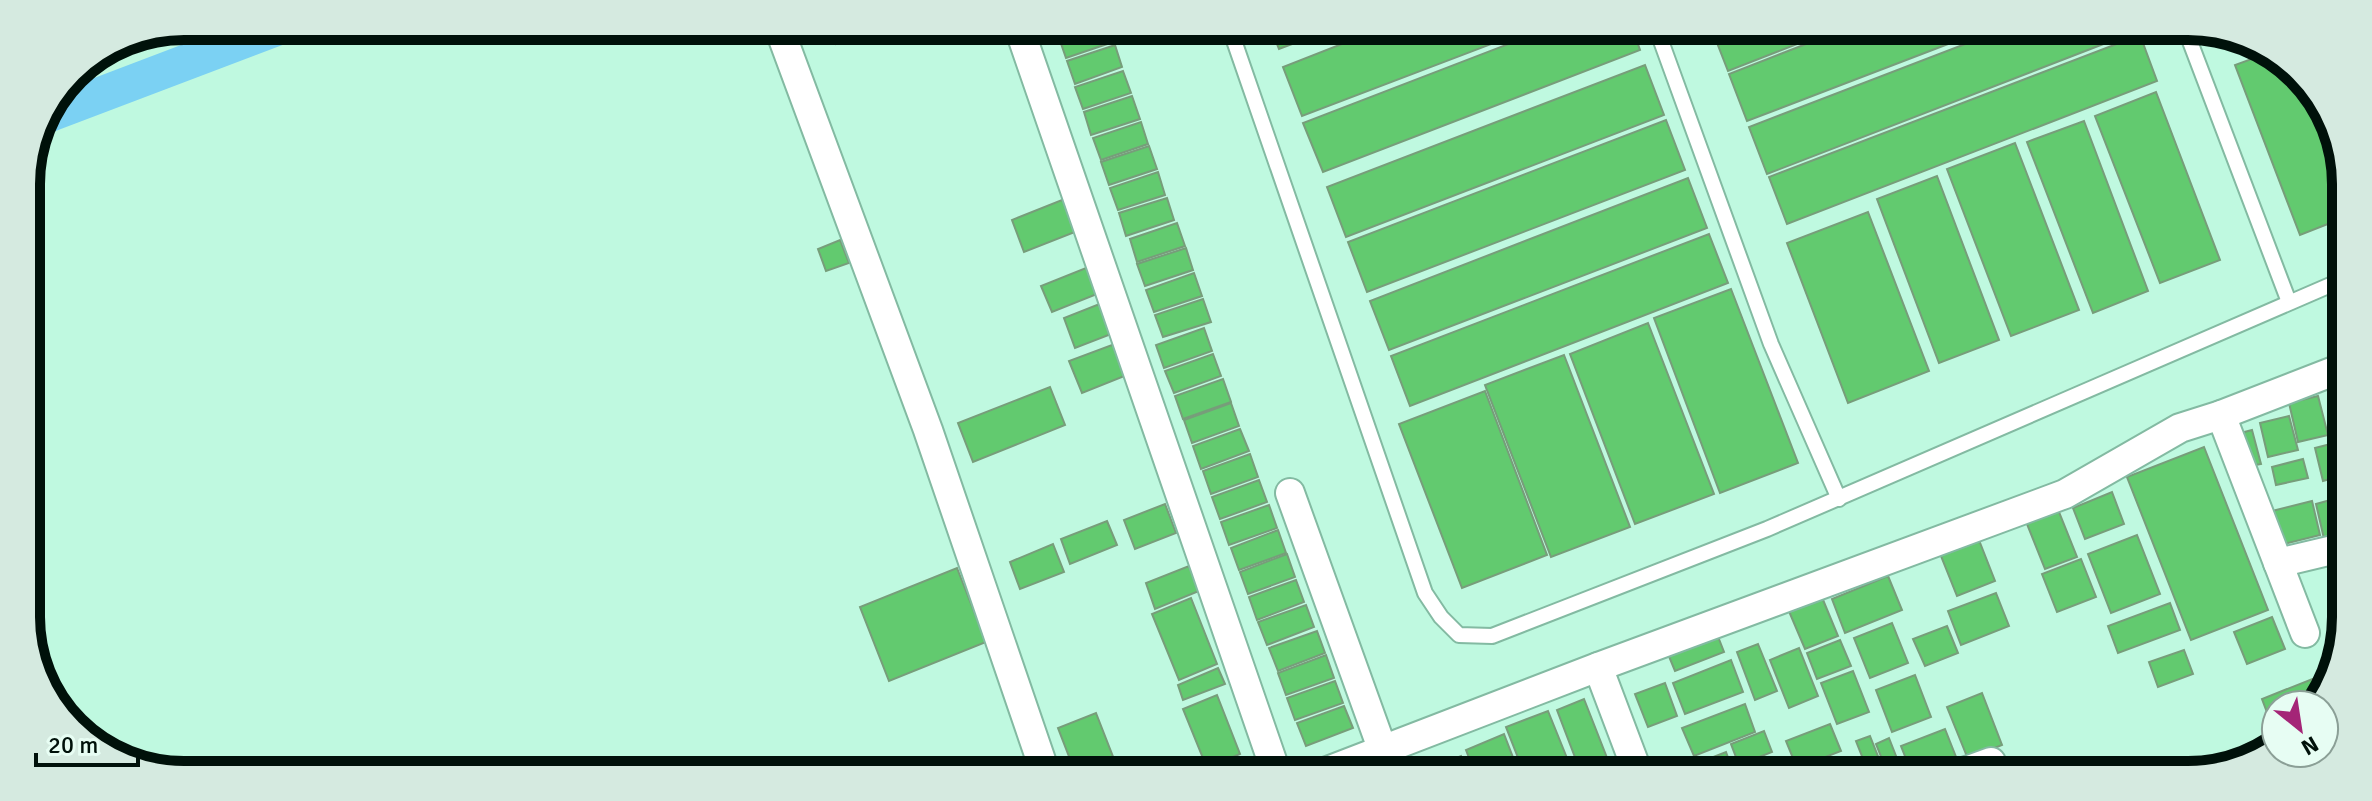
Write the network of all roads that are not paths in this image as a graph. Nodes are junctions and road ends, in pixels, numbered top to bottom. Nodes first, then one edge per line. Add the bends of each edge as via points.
1 (783, 40) edge
2 (1023, 40) edge
3 (1234, 40) edge
4 (1661, 40) edge
5 (2189, 40) edge
6 (2332, 284) edge
7 (2289, 302) junction
8 (2332, 372) edge
9 (2221, 415) junction
10 (1290, 493) dead end
11 (1839, 499) junction
12 (2332, 550) edge
13 (2278, 563) junction
14 (2305, 633) dead end
15 (1598, 667) junction
16 (1383, 751) junction
17 (1041, 761) edge
18 (1272, 761) edge
19 (1355, 761) edge
20 (1633, 761) edge

1 - 17 street via 928,430
2 - 18 street
3 - 11 lane via 1425,593 1459,635 1492,636
4 - 11 lane via 1771,344
5 - 7 lane
6 - 7 lane
7 - 11 lane
8 - 9 street
9 - 13 street
9 - 15 street via 2180,428 2065,494
10 - 16 street
12 - 13 street
13 - 14 street
15 - 16 street
15 - 20 street
16 - 19 street

